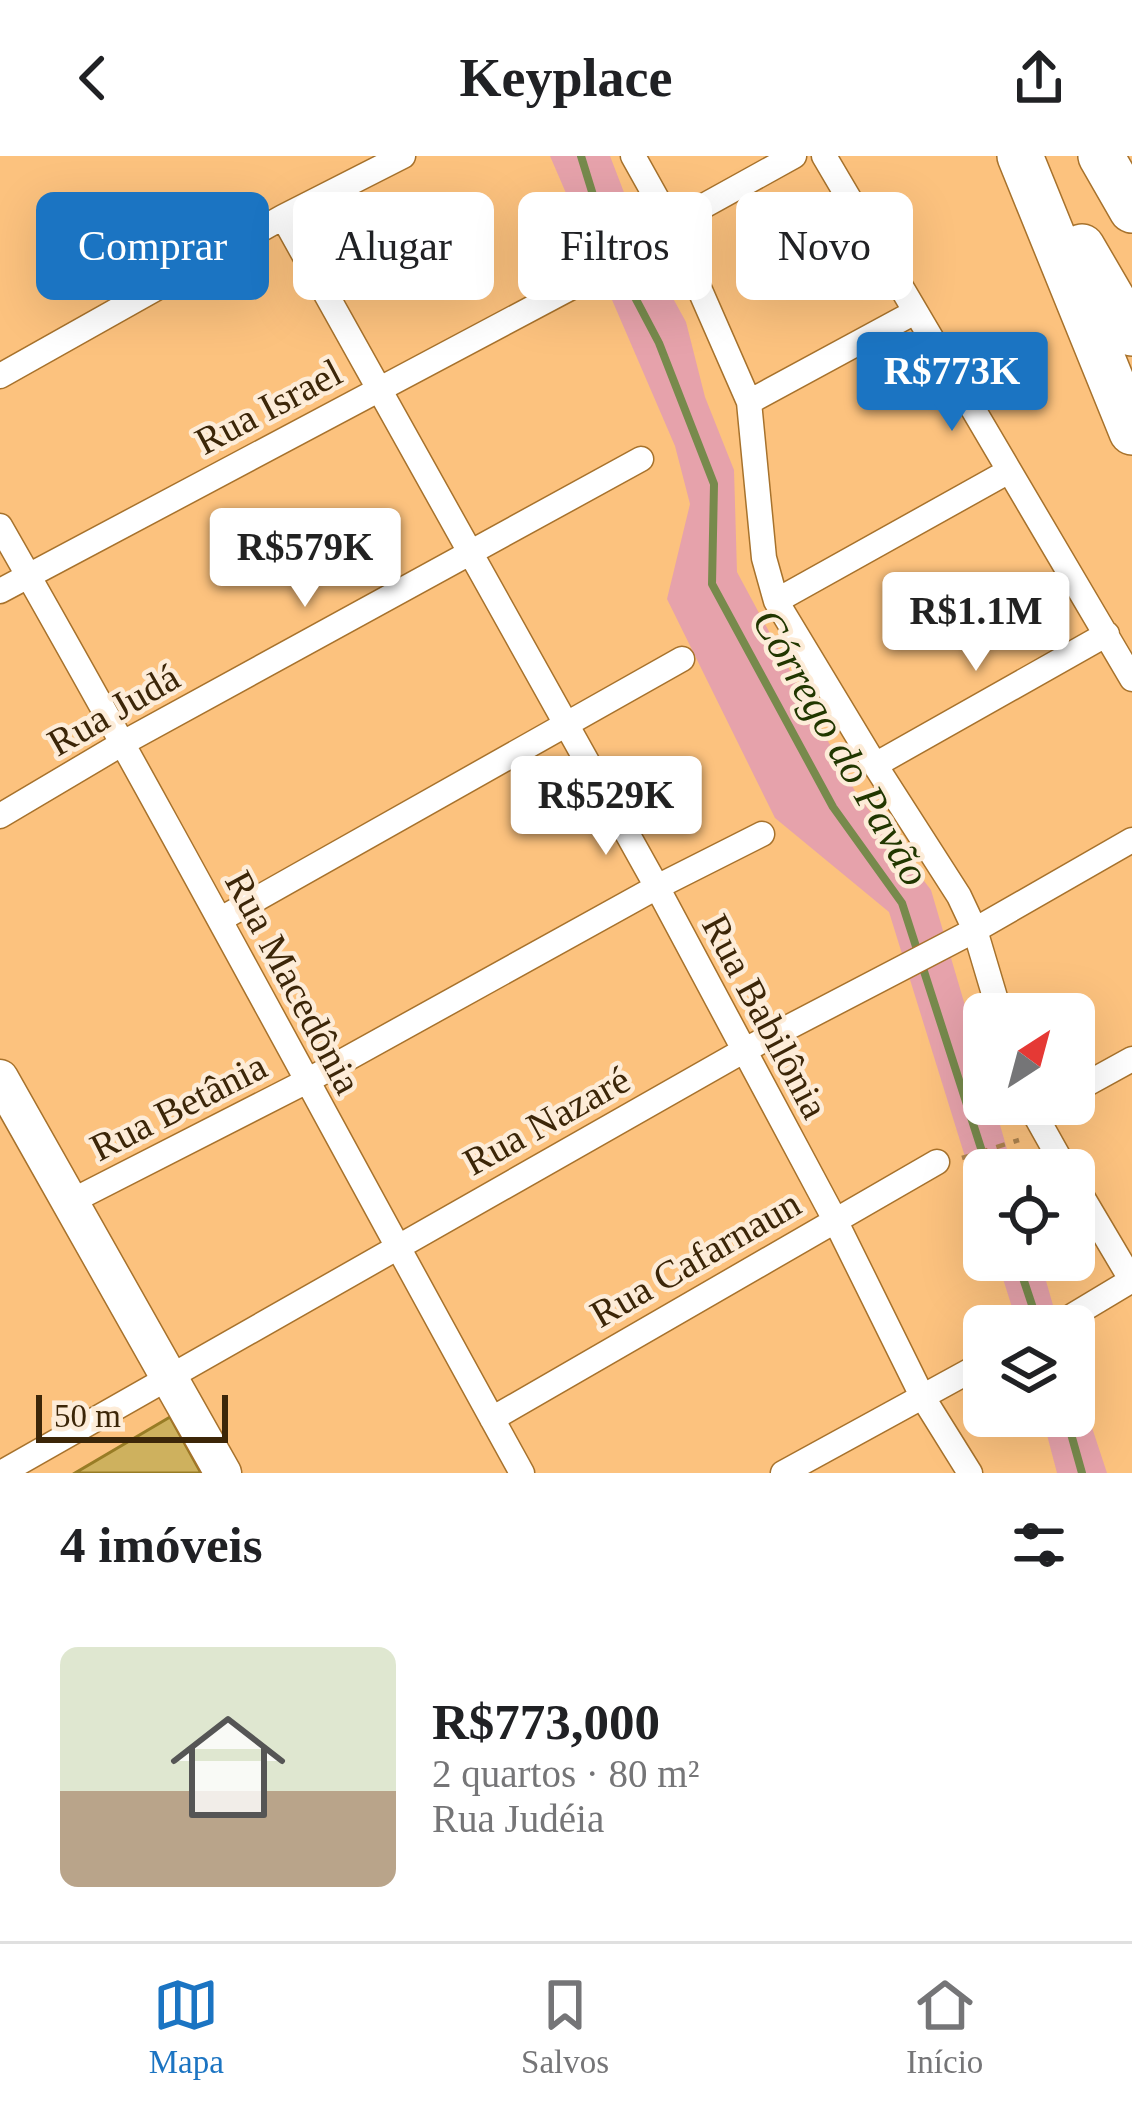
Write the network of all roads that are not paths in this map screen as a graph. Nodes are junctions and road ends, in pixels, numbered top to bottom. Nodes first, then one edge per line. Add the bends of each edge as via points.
1 (403, 156) edge
2 (633, 156) edge
3 (794, 156) edge
4 (824, 156) edge
5 (1024, 156) edge
6 (1101, 156) edge
7 (653, 192) edge
8 (712, 201) edge
9 (1132, 210) edge
10 (283, 217) junction
11 (547, 300) edge
12 (704, 300) edge
13 (915, 312) junction
14 (1132, 333) edge
15 (0, 376) edge
16 (377, 388) junction
17 (749, 402) junction
18 (1132, 432) edge
19 (641, 459) dead end
20 (1009, 471) junction
21 (0, 526) edge
22 (471, 553) junction
23 (28, 575) junction
24 (0, 591) edge
25 (776, 601) junction
26 (1106, 634) junction
27 (682, 659) dead end
28 (1132, 679) edge
29 (564, 723) junction
30 (123, 743) junction
31 (874, 765) junction
32 (0, 816) edge
33 (762, 833) dead end
34 (1132, 841) edge
35 (657, 887) junction
36 (220, 919) junction
37 (969, 933) junction
38 (992, 993) edge
39 (742, 1051) junction
40 (1132, 1059) edge
41 (0, 1078) edge
42 (1095, 1079) edge
43 (305, 1082) junction
44 (937, 1162) dead end
45 (70, 1202) junction
46 (834, 1218) junction
47 (1095, 1218) edge
48 (398, 1244) junction
49 (1132, 1280) edge
50 (1090, 1305) edge
51 (963, 1374) edge
52 (170, 1377) junction
53 (922, 1396) junction
54 (492, 1419) junction
55 (1, 1473) edge
56 (223, 1473) edge
57 (522, 1473) edge
58 (783, 1473) edge
59 (970, 1473) edge

1 - 10 street
2 - 7 street
3 - 8 street
4 - 13 street
5 - 14 highway
5 - 18 highway
6 - 9 highway
10 - 15 street
10 - 16 street, Rua Babilônia
11 - 16 street, Rua Israel
12 - 17 street
13 - 17 street
13 - 20 street
16 - 22 street, Rua Babilônia
16 - 23 street, Rua Israel
17 - 25 street via 764,558
19 - 22 street, Rua Judá
20 - 25 street
20 - 26 street
21 - 23 street, Rua Macedônia
22 - 29 street, Rua Babilônia
22 - 30 street, Rua Judá
23 - 24 street, Rua Israel
23 - 30 street, Rua Macedônia
25 - 31 street
26 - 28 street
26 - 31 street
27 - 29 street
29 - 35 street, Rua Babilônia
29 - 36 street
30 - 32 street, Rua Judá
30 - 36 street, Rua Macedônia
31 - 37 street via 943,868
33 - 35 street, Rua Betânia
34 - 37 street, Rua Nazaré
35 - 39 street, Rua Babilônia
35 - 43 street, Rua Betânia
36 - 43 street, Rua Macedônia
37 - 38 street
37 - 39 street, Rua Nazaré
39 - 46 street, Rua Babilônia
39 - 48 street, Rua Nazaré
40 - 42 street
41 - 45 street
43 - 45 street, Rua Betânia
43 - 48 street, Rua Macedônia
44 - 46 street, Rua Cafarnaun
45 - 52 street
46 - 53 street, Rua Babilônia
46 - 54 street, Rua Cafarnaun
47 - 49 street
48 - 52 street, Rua Nazaré
48 - 54 street, Rua Macedônia
49 - 50 street
51 - 53 street
52 - 55 street, Rua Nazaré
52 - 56 street
53 - 58 street
53 - 59 street, Rua Babilônia
54 - 57 street, Rua Macedônia

